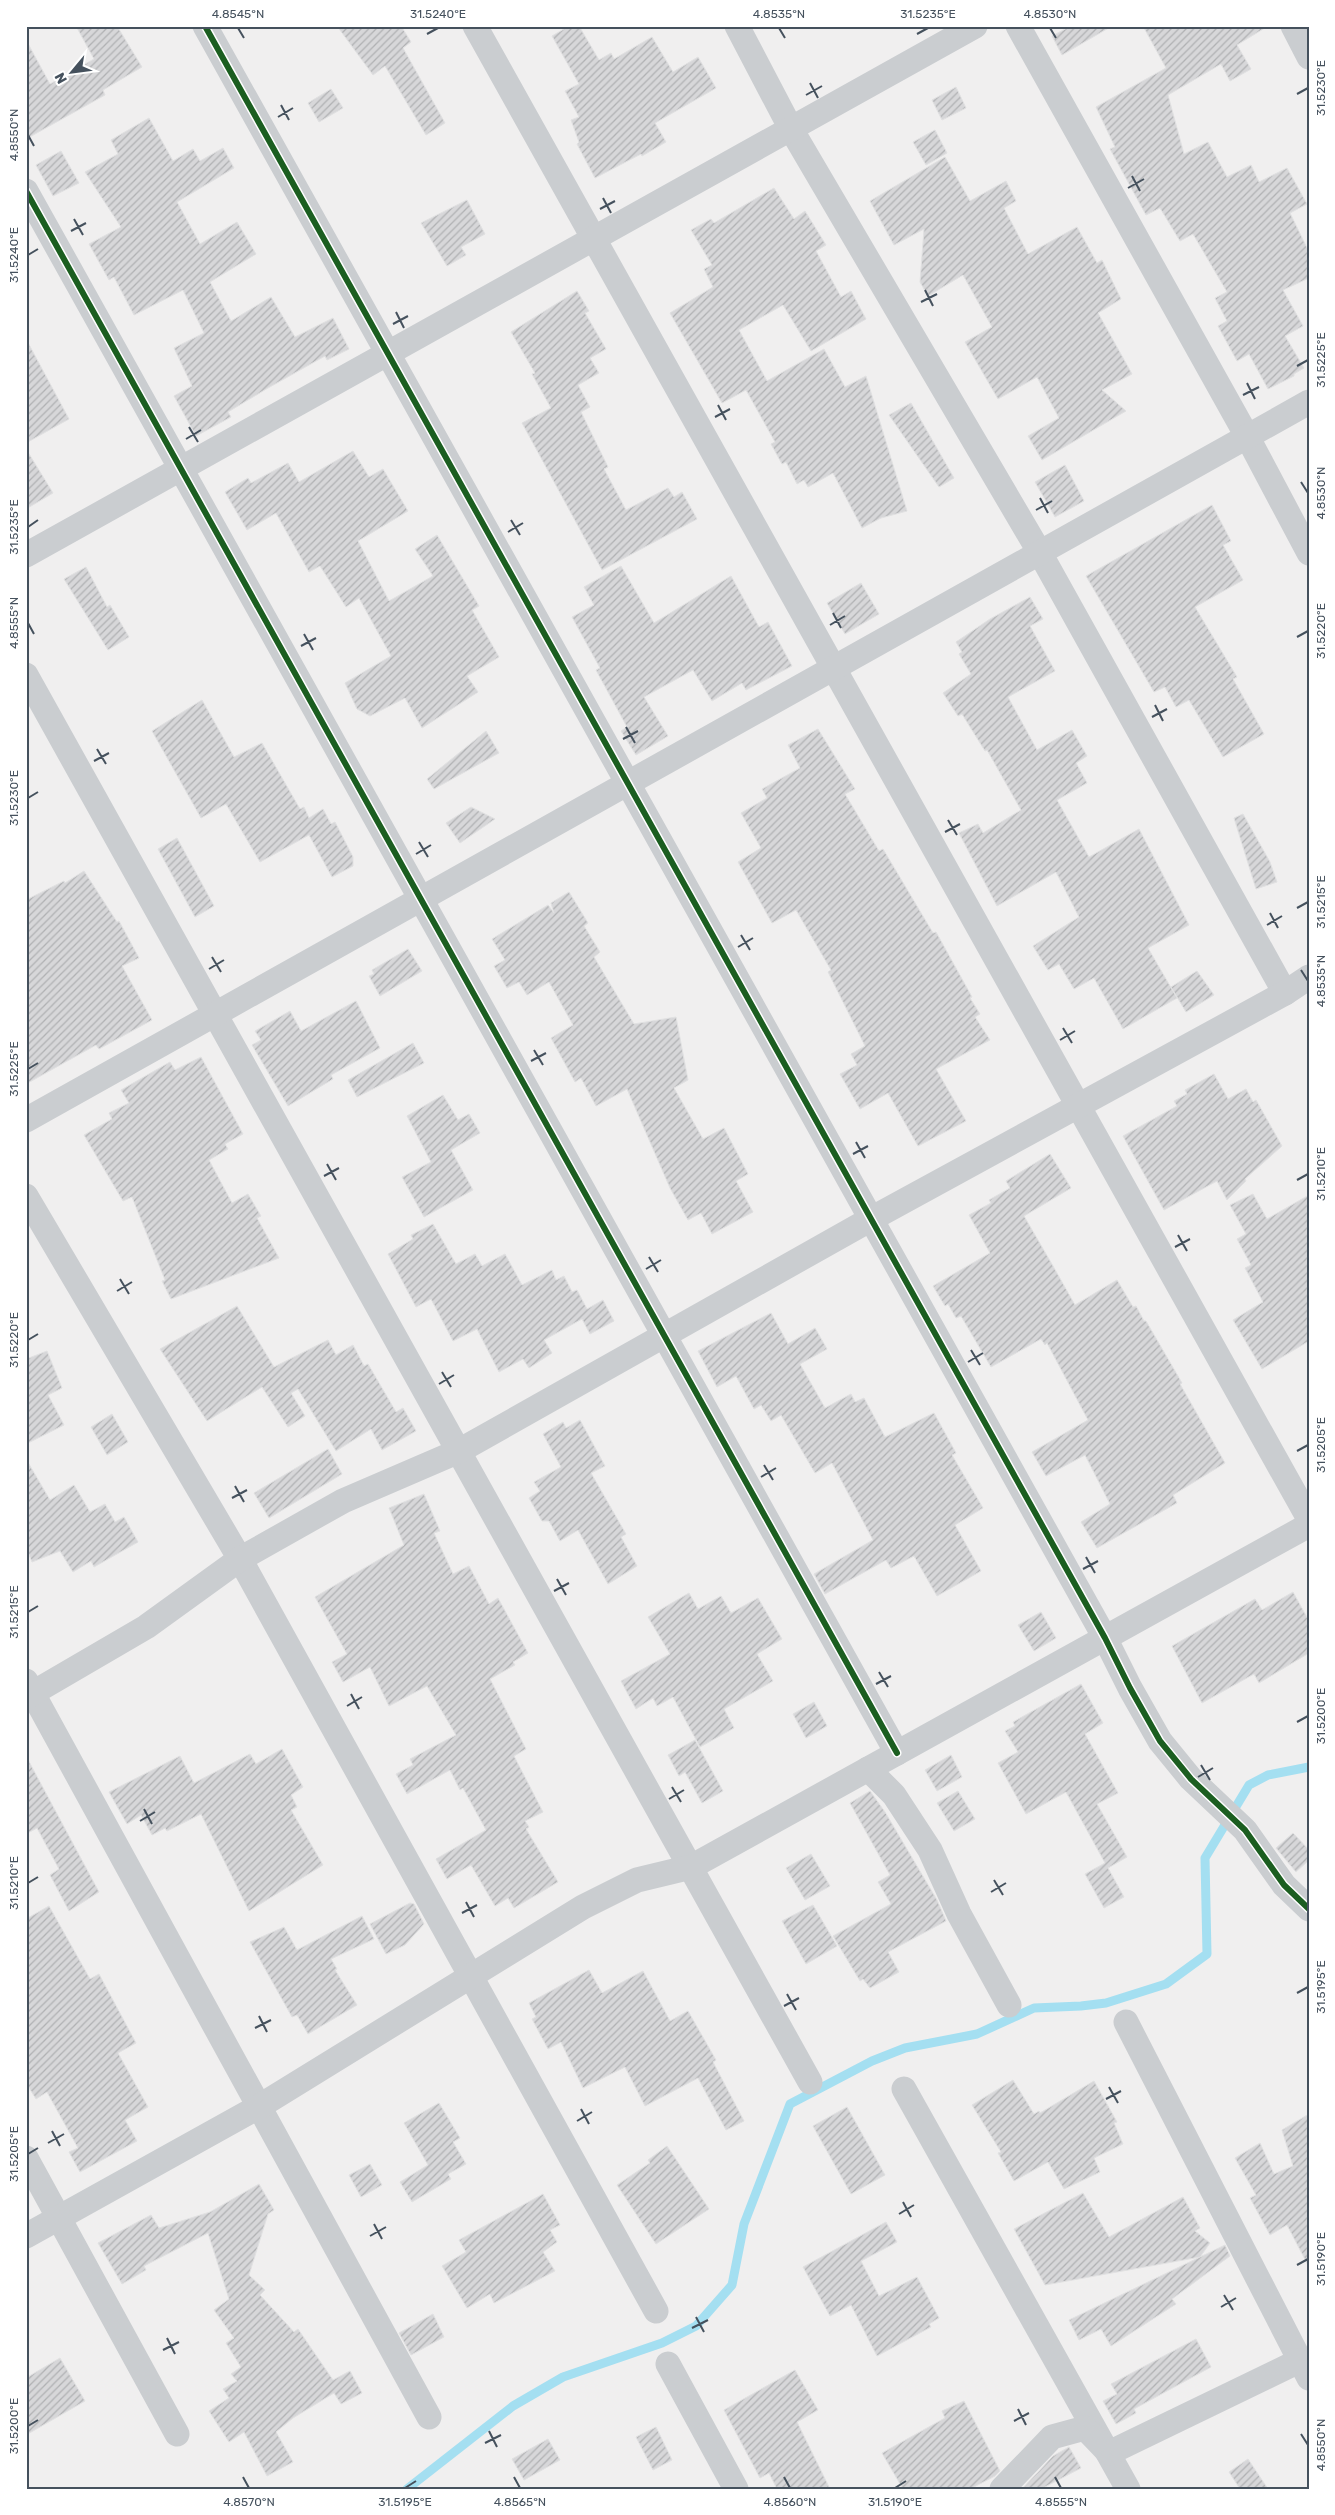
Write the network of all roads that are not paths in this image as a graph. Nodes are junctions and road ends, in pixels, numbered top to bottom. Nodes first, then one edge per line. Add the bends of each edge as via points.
1 (206, 26) edge
2 (475, 26) edge
3 (737, 26) edge
4 (975, 26) edge
5 (1018, 26) edge
6 (1293, 26) edge
7 (1309, 57) edge
8 (791, 129) junction
9 (26, 191) edge
10 (592, 239) junction
11 (387, 354) junction
12 (1309, 402) edge
13 (1248, 438) junction
14 (181, 469) junction
15 (1040, 553) junction
16 (1309, 554) edge
17 (26, 555) edge
18 (835, 668) junction
19 (26, 675) edge
20 (628, 784) junction
21 (421, 899) junction
22 (1309, 978) edge
23 (1285, 993) junction
24 (215, 1014) junction
25 (1079, 1107) junction
26 (26, 1120) edge
27 (26, 1196) edge
28 (871, 1219) junction
29 (665, 1337) junction
30 (459, 1451) junction
31 (1309, 1519) edge
32 (1309, 1525) edge
33 (240, 1559) junction
34 (1105, 1638) junction
35 (29, 1691) edge
36 (897, 1753) junction
37 (868, 1769) junction
38 (691, 1867) junction
39 (1309, 1909) edge
40 (470, 1977) junction
41 (1009, 2005) dead end
42 (1126, 2022) dead end
43 (810, 2082) dead end
44 (904, 2089) dead end
45 (260, 2106) junction
46 (26, 2158) edge
47 (60, 2217) junction
48 (26, 2236) edge
49 (656, 2311) dead end
50 (668, 2364) dead end
51 (1304, 2370) edge
52 (429, 2417) dead end
53 (177, 2434) dead end
54 (1109, 2453) junction
55 (736, 2489) edge
56 (1002, 2489) edge
57 (1128, 2489) edge

1 - 11 street
2 - 10 street
3 - 8 street
4 - 8 street
5 - 13 street
6 - 7 street
8 - 10 street
8 - 15 street
9 - 14 street
10 - 11 street
10 - 18 street
11 - 14 street
11 - 20 street
12 - 13 street
13 - 15 street
13 - 16 street
14 - 17 street
14 - 21 street
15 - 18 street
15 - 23 street
18 - 20 street
18 - 25 street
19 - 24 street
20 - 21 street
20 - 28 street
21 - 24 street
21 - 29 street
22 - 23 street
23 - 25 street
24 - 26 street
24 - 30 street
25 - 28 street
25 - 31 street
27 - 33 street
28 - 29 street
28 - 34 street
29 - 30 street
29 - 36 street
30 - 33 street via 343,1501
30 - 38 street
32 - 34 street
33 - 35 street via 146,1627
33 - 40 street
34 - 36 street
34 - 39 street via 1160,1741 1191,1779 1245,1830 1284,1885
35 - 45 street
36 - 37 street
37 - 38 street
37 - 41 street via 894,1795 930,1850 959,1914
38 - 40 street via 637,1880 591,1903
38 - 43 street
40 - 45 street
40 - 49 street
42 - 51 street
44 - 54 street
45 - 47 street
45 - 52 street
46 - 47 street
47 - 48 street
47 - 53 street
50 - 55 street
51 - 54 street
54 - 56 street via 1085,2428 1052,2437
54 - 57 street

